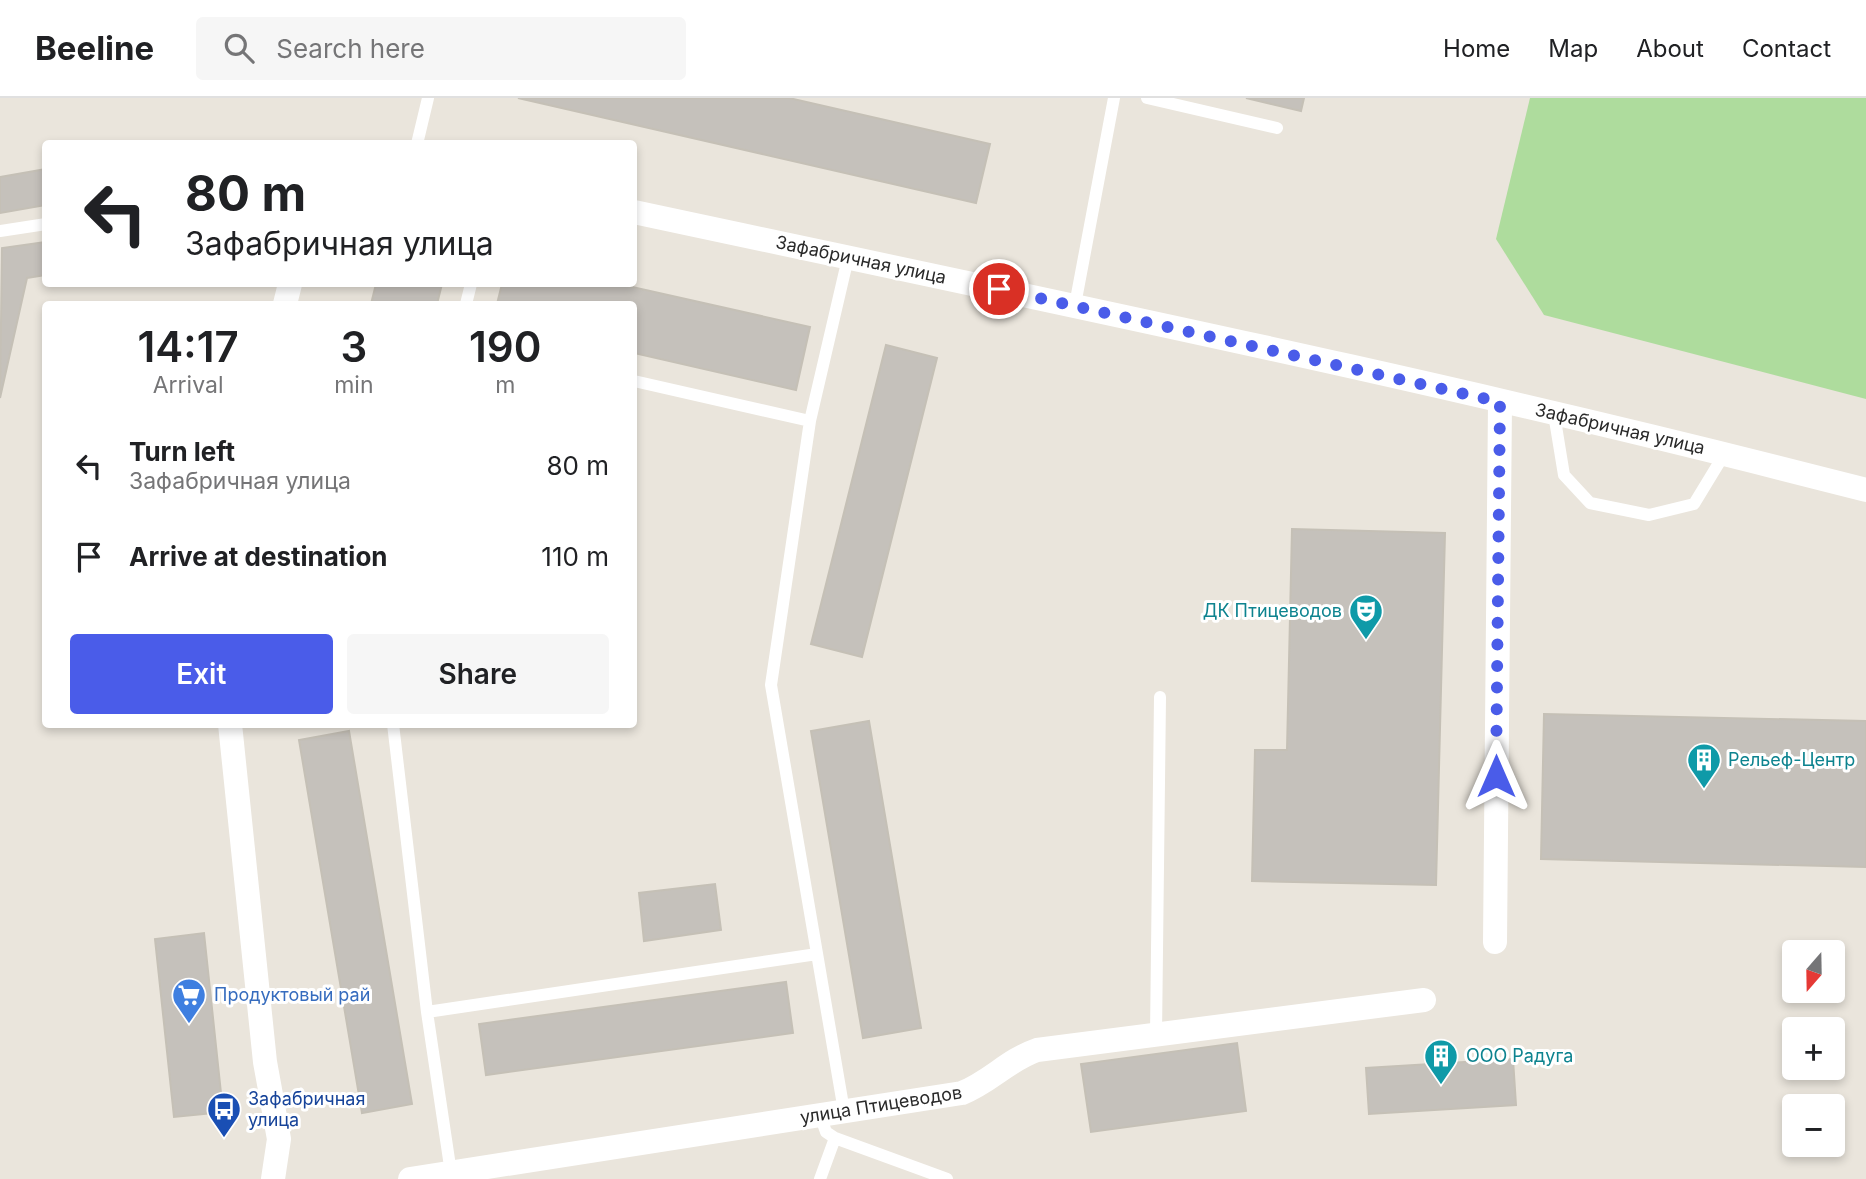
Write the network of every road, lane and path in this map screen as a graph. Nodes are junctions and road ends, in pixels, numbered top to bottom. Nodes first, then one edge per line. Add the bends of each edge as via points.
1 (428, 98) edge
2 (1114, 98) edge
3 (1147, 98) edge
4 (1277, 128) dead end
5 (418, 140) edge
6 (637, 213) edge
7 (42, 225) edge
8 (0, 231) edge
9 (848, 258) junction
10 (1074, 305) junction
11 (637, 382) edge
12 (1500, 402) junction
13 (1554, 414) junction
14 (810, 421) junction
15 (1725, 453) junction
16 (1866, 490) edge
17 (1160, 697) dead end
18 (230, 728) edge
19 (393, 728) edge
20 (1495, 942) dead end
21 (817, 954) junction
22 (1424, 1000) dead end
23 (427, 1012) junction
24 (1156, 1035) junction
25 (832, 1113) junction
26 (835, 1138) junction
27 (451, 1173) junction
28 (274, 1179) edge
29 (411, 1179) edge
30 (820, 1179) edge
31 (947, 1179) edge

1 - 5 lane
2 - 10 lane
3 - 4 lane
6 - 9 street, Зафабричная улица
7 - 8 lane
9 - 10 street, Зафабричная улица
9 - 14 lane
10 - 12 street, Зафабричная улица
11 - 14 lane
12 - 13 street, Зафабричная улица
12 - 20 street
13 - 15 street, Зафабричная улица
13 - 15 lane via 1564,475 1590,503 1649,515 1694,503
14 - 21 lane via 771,685
15 - 16 street, Зафабричная улица
17 - 24 lane
18 - 28 street via 265,1062 279,1139
19 - 23 lane
21 - 23 lane
21 - 25 lane
22 - 24 street, улица Птицеводов
23 - 27 lane
24 - 25 street, улица Птицеводов via 1037,1050 962,1093
25 - 26 lane via 826,1132
25 - 27 street, улица Птицеводов
26 - 30 lane
26 - 31 lane
27 - 29 street, улица Птицеводов

